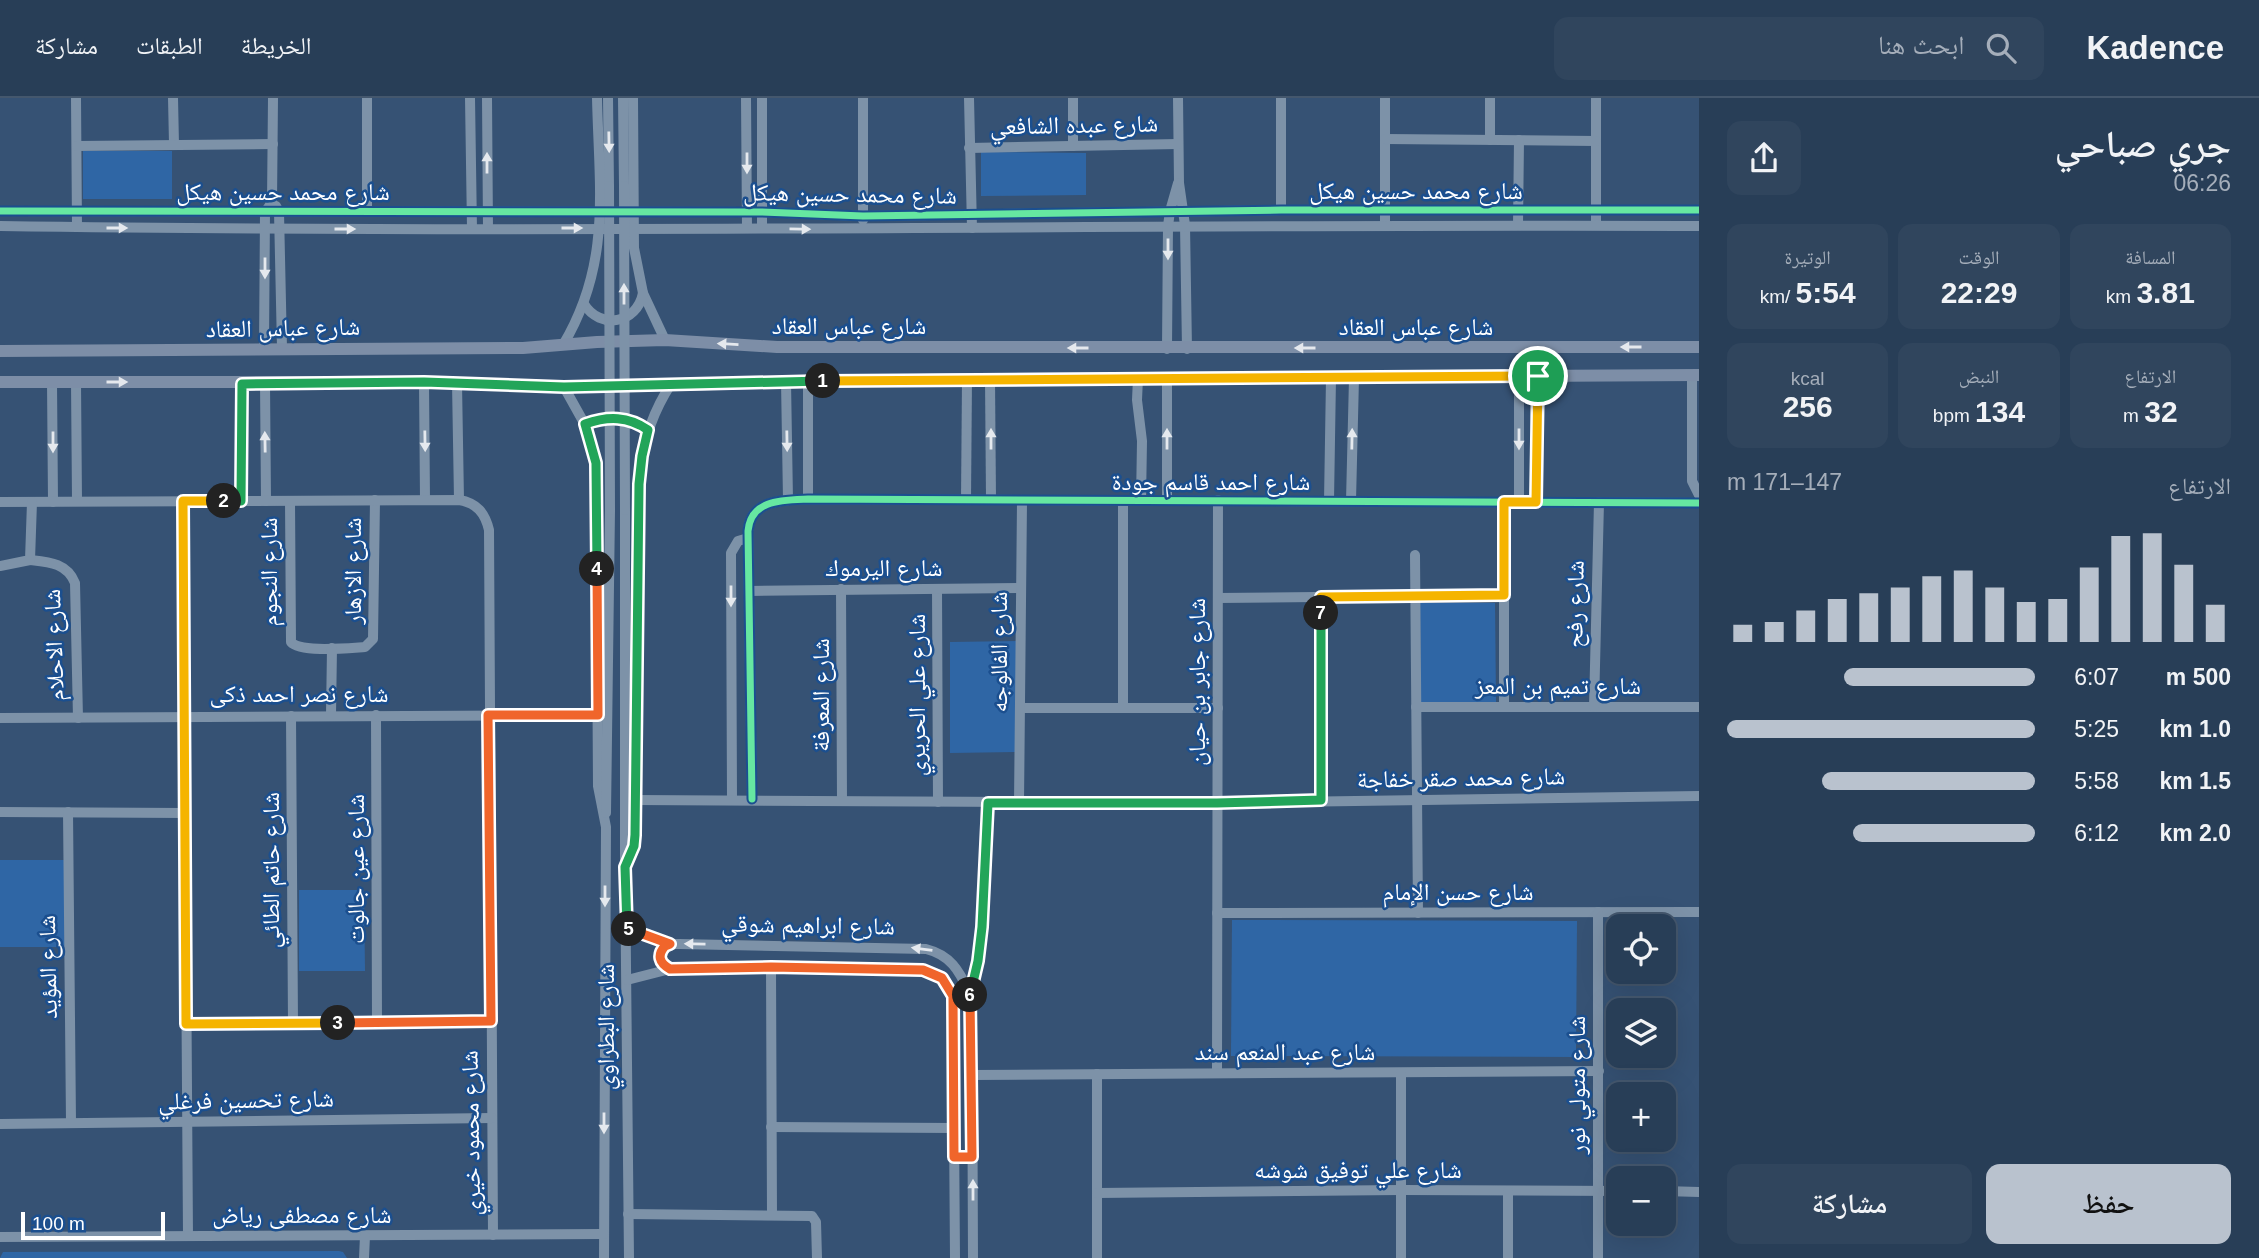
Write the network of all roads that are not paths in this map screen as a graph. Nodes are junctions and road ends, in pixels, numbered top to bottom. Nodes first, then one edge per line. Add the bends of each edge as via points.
1 (76, 98) edge
2 (173, 98) edge
3 (273, 98) edge
4 (367, 98) edge
5 (470, 98) edge
6 (487, 98) edge
7 (597, 98) edge
8 (608, 98) edge
9 (623, 98) edge
10 (633, 98) edge
11 (746, 98) edge
12 (762, 98) edge
13 (863, 98) edge
14 (969, 98) edge
15 (1073, 98) edge
16 (1178, 98) edge
17 (1280, 98) edge
18 (1385, 98) edge
19 (1490, 98) edge
20 (1596, 98) edge
21 (1385, 139) junction
22 (1490, 140) junction
23 (1519, 140) junction
24 (1596, 141) junction
25 (174, 144) junction
26 (273, 144) junction
27 (1178, 144) junction
28 (77, 146) junction
29 (1073, 146) junction
30 (969, 148) junction
31 (1179, 183) junction
32 (272, 202) junction
33 (1281, 210) junction
34 (1385, 210) junction
35 (1518, 210) junction
36 (1596, 210) junction
37 (1699, 210) edge
38 (0, 211) edge
39 (77, 211) junction
40 (599, 211) junction
41 (1170, 211) junction
42 (1184, 211) junction
43 (265, 212) junction
44 (279, 212) junction
45 (367, 212) junction
46 (472, 212) junction
47 (488, 212) junction
48 (633, 212) junction
49 (747, 212) junction
50 (762, 212) junction
51 (972, 215) junction
52 (863, 216) junction
53 (1185, 225) junction
54 (1385, 225) junction
55 (1518, 225) junction
56 (1596, 225) junction
57 (0, 226) edge
58 (1168, 226) junction
59 (1699, 226) edge
60 (77, 227) junction
61 (600, 228) junction
62 (633, 228) junction
63 (747, 228) junction
64 (762, 228) junction
65 (972, 228) junction
66 (265, 229) junction
67 (279, 229) junction
68 (472, 229) junction
69 (488, 229) junction
70 (862, 230) junction
71 (643, 293) junction
72 (584, 304) junction
73 (665, 340) junction
74 (562, 345) junction
75 (1699, 347) edge
76 (264, 348) junction
77 (282, 348) junction
78 (1167, 349) junction
79 (1187, 349) junction
80 (0, 351) edge
81 (1696, 375) edge
82 (1538, 376) junction
83 (1167, 377) junction
84 (1518, 377) junction
85 (1138, 378) junction
86 (1331, 378) junction
87 (1354, 378) junction
88 (967, 379) junction
89 (990, 379) junction
90 (808, 381) junction
91 (0, 382) edge
92 (52, 382) junction
93 (76, 382) junction
94 (424, 382) junction
95 (786, 382) junction
96 (265, 383) junction
97 (457, 383) junction
98 (242, 384) junction
99 (671, 384) junction
100 (564, 387) junction
101 (1696, 391) edge
102 (585, 424) junction
103 (648, 430) junction
104 (1699, 495) edge
105 (808, 499) junction
106 (966, 499) junction
107 (290, 500) junction
108 (375, 500) junction
109 (425, 500) junction
110 (459, 500) junction
111 (788, 500) junction
112 (991, 500) junction
113 (1218, 500) junction
114 (77, 501) junction
115 (183, 501) junction
116 (241, 501) junction
117 (266, 501) junction
118 (1022, 501) junction
119 (1123, 501) junction
120 (1141, 501) junction
121 (1167, 501) junction
122 (1329, 501) junction
123 (1351, 501) junction
124 (0, 502) edge
125 (32, 502) junction
126 (53, 502) junction
127 (1504, 502) junction
128 (1519, 502) junction
129 (1536, 502) junction
130 (1599, 502) junction
131 (1699, 503) edge
132 (748, 538) junction
133 (1416, 555) dead end
134 (30, 560) junction
135 (0, 566) edge
136 (1020, 588) junction
137 (841, 589) junction
138 (937, 589) junction
139 (749, 591) junction
140 (1416, 595) junction
141 (1504, 595) junction
142 (1321, 597) junction
143 (1218, 598) junction
144 (332, 648) junction
145 (1594, 706) junction
146 (1416, 707) junction
147 (1504, 707) junction
148 (1020, 708) junction
149 (1123, 708) junction
150 (1218, 708) junction
151 (1699, 708) edge
152 (331, 715) junction
153 (376, 715) junction
154 (488, 715) junction
155 (598, 715) junction
156 (185, 716) junction
157 (291, 716) junction
158 (0, 718) edge
159 (78, 718) junction
160 (1699, 796) edge
161 (732, 799) junction
162 (752, 799) junction
163 (635, 800) junction
164 (842, 800) junction
165 (1321, 800) junction
166 (1418, 800) junction
167 (938, 802) junction
168 (988, 803) junction
169 (1019, 803) junction
170 (1217, 803) junction
171 (0, 812) edge
172 (68, 812) junction
173 (185, 813) junction
174 (606, 827) junction
175 (625, 867) junction
176 (1598, 912) junction
177 (1699, 912) edge
178 (1217, 913) junction
179 (1418, 913) junction
180 (627, 928) junction
181 (670, 944) junction
182 (771, 967) junction
183 (670, 969) junction
184 (627, 980) junction
185 (969, 992) junction
186 (491, 1021) junction
187 (293, 1023) junction
188 (377, 1023) junction
189 (186, 1024) junction
190 (1599, 1071) junction
191 (1216, 1073) junction
192 (1401, 1073) junction
193 (1097, 1074) junction
194 (972, 1075) junction
195 (492, 1118) junction
196 (187, 1121) junction
197 (71, 1122) junction
198 (0, 1124) edge
199 (771, 1127) junction
200 (954, 1128) junction
201 (954, 1157) junction
202 (972, 1157) junction
203 (1401, 1190) junction
204 (1508, 1191) junction
205 (1597, 1191) junction
206 (1606, 1191) edge
207 (1676, 1191) edge
208 (1699, 1192) edge
209 (1097, 1193) junction
210 (628, 1214) junction
211 (772, 1215) junction
212 (604, 1234) junction
213 (493, 1235) junction
214 (188, 1236) junction
215 (365, 1236) junction
216 (0, 1237) edge
217 (365, 1258) edge
218 (604, 1258) edge
219 (629, 1258) edge
220 (817, 1258) edge
221 (955, 1258) edge
222 (973, 1258) edge
223 (1097, 1258) edge
224 (1401, 1258) edge
225 (1508, 1258) edge
226 (1598, 1258) edge

1 - 28 street
2 - 25 street
3 - 26 street
4 - 45 street
5 - 46 street
47 -> 6 street
7 - 40 street
8 -> 174 street, bridge
175 -> 9 street, bridge
10 - 48 street
11 -> 49 street
12 - 50 street
13 - 52 street
14 - 30 street
15 - 29 street
16 - 27 street
17 - 33 street
18 - 21 street
19 - 22 street
20 - 24 street
21 - 22 street
21 - 34 street
22 - 23 street
23 - 24 street
23 - 35 street
24 - 36 street
25 - 26 street
25 - 28 street
26 - 32 street
27 - 29 street, شارع عبده الشافعي
27 - 31 street
28 - 39 street
29 - 30 street, شارع عبده الشافعي
30 - 51 street
31 - 41 street
31 - 42 street
32 - 43 street
32 - 44 street
33 - 34 street, شارع محمد حسين هيكل
33 - 42 street, شارع محمد حسين هيكل
34 - 35 street, شارع محمد حسين هيكل
34 - 54 street
35 - 36 street, شارع محمد حسين هيكل
35 - 55 street
36 - 37 street, شارع محمد حسين هيكل
36 - 56 street
38 - 39 street, شارع محمد حسين هيكل
39 - 43 street, شارع محمد حسين هيكل
39 - 60 street
40 - 47 street, شارع محمد حسين هيكل
40 - 48 street, شارع محمد حسين هيكل
40 - 61 street
41 - 42 street, شارع محمد حسين هيكل
41 - 51 street, شارع محمد حسين هيكل
41 - 58 street
42 - 53 street
43 - 44 street, شارع محمد حسين هيكل
43 - 66 street
44 - 45 street, شارع محمد حسين هيكل
44 - 67 street
45 - 46 street, شارع محمد حسين هيكل
46 - 47 street, شارع محمد حسين هيكل
46 - 68 street
47 - 69 street
48 - 49 street, شارع محمد حسين هيكل
48 - 62 street
49 - 50 street, شارع محمد حسين هيكل
49 - 63 street
50 - 52 street, شارع محمد حسين هيكل
50 - 64 street
51 - 52 street, شارع محمد حسين هيكل
51 - 65 street
52 - 70 street
53 - 54 street, شارع محمد حسين هيكل
53 - 58 street, شارع محمد حسين هيكل
53 - 79 street
54 - 55 street, شارع محمد حسين هيكل
55 - 56 street, شارع محمد حسين هيكل
56 - 59 street, شارع محمد حسين هيكل
57 - 60 street, شارع محمد حسين هيكل
58 - 65 street, شارع محمد حسين هيكل
58 -> 78 street
60 -> 66 street, شارع محمد حسين هيكل
61 - 62 street, شارع محمد حسين هيكل
69 -> 61 street, شارع محمد حسين هيكل
61 - 72 street
62 - 63 street, شارع محمد حسين هيكل
62 - 71 street
63 - 64 street, شارع محمد حسين هيكل
64 -> 70 street, شارع محمد حسين هيكل
65 - 70 street, شارع محمد حسين هيكل
66 - 67 street, شارع محمد حسين هيكل
66 -> 76 street
67 -> 68 street, شارع محمد حسين هيكل
67 - 77 street
68 - 69 street, شارع محمد حسين هيكل
71 - 72 street via 635,310 620,320 596,317
71 - 73 street
72 - 74 street
73 - 74 main road, شارع عباس العقاد
78 -> 73 main road, شارع عباس العقاد via 777,347
74 - 77 main road, شارع عباس العقاد
75 -> 79 main road, شارع عباس العقاد
76 - 77 main road, شارع عباس العقاد
76 - 80 main road, شارع عباس العقاد
78 - 79 main road, شارع عباس العقاد
81 - 82 main road, شارع عباس العقاد
81 - 101 street
82 - 84 main road, شارع عباس العقاد
82 - 129 street
83 - 85 main road, شارع عباس العقاد
83 - 86 main road, شارع عباس العقاد
121 -> 83 street
84 - 87 main road, شارع عباس العقاد
84 -> 128 street
85 - 89 main road, شارع عباس العقاد
85 - 120 street
86 - 87 main road, شارع عباس العقاد
86 - 122 street
123 -> 87 street
88 - 89 main road, شارع عباس العقاد
88 - 90 main road, شارع عباس العقاد
88 - 106 street
112 -> 89 street
90 - 95 main road, شارع عباس العقاد
90 - 105 street
91 - 92 main road, شارع عباس العقاد
92 - 93 main road, شارع عباس العقاد
92 -> 126 street
93 -> 98 main road, شارع عباس العقاد
93 - 114 street
94 - 96 main road, شارع عباس العقاد
94 - 97 main road, شارع عباس العقاد
94 -> 109 street
95 - 99 main road, شارع عباس العقاد
95 -> 111 street
96 - 98 main road, شارع عباس العقاد
117 -> 96 street, شارع النجوم
97 - 100 main road, شارع عباس العقاد
97 - 110 street
98 - 116 street, شارع النجوم
99 - 100 main road, شارع عباس العقاد
99 - 103 street, شارع البطراوي
100 - 102 street, شارع البطراوي
101 - 104 street via 1692,481
102 - 103 street via 619,418
102 - 155 street, شارع البطراوي via 596,463
103 - 163 street, شارع البطراوي via 639,484
105 - 106 street, شارع احمد قاسم جودة
105 - 111 street, شارع احمد قاسم جودة
106 - 112 street, شارع احمد قاسم جودة
107 - 108 street
107 - 117 street
107 - 144 street, شارع النجوم via 291,642 298,647
108 - 109 street
108 - 144 street, شارع الازهار via 373,639 365,648
109 - 110 street
110 - 154 street, شارع محمود خيري via 477,507 489,530
111 - 132 street, شارع احمد قاسم جودة via 766,504 755,512
112 - 118 street, شارع احمد قاسم جودة
113 - 121 street, شارع احمد قاسم جودة
113 - 122 street, شارع احمد قاسم جودة
113 - 143 street, شارع جابر بن حيان
114 - 115 street
114 - 126 street
115 - 116 street
115 - 156 street
116 - 117 street
118 - 119 street, شارع احمد قاسم جودة
118 - 136 street, شارع الفالوجه
119 - 120 street, شارع احمد قاسم جودة
119 - 149 street
120 - 121 street, شارع احمد قاسم جودة
122 - 123 street, شارع احمد قاسم جودة
123 - 127 street, شارع احمد قاسم جودة
124 - 125 street
125 - 126 street
125 - 134 street
127 - 128 street, شارع احمد قاسم جودة
127 - 141 street
128 - 129 street, شارع احمد قاسم جودة
129 - 130 street, شارع احمد قاسم جودة
130 - 131 street, شارع احمد قاسم جودة
130 - 145 street, شارع رفح
132 - 139 street
132 -> 161 street via 738,541 731,553
133 - 140 street
134 - 135 street
134 - 159 street, شارع الاحلام via 59,565 75,583
136 - 138 street, شارع اليرموك
136 - 148 street, شارع الفالوجه
137 - 138 street, شارع اليرموك
137 - 139 street, شارع اليرموك
137 - 164 street, شارع المعرفة
138 - 167 street, شارع علي الحريري
139 - 162 street
140 - 141 street
140 - 142 street
140 - 146 street
141 - 147 street
142 - 143 street
142 - 165 street
143 - 150 street, شارع جابر بن حيان
144 - 152 street
145 - 147 street, شارع تميم بن المعز
145 - 151 street, شارع تميم بن المعز
146 - 147 street, شارع تميم بن المعز
146 - 166 street
148 - 149 street
148 - 169 street, شارع الفالوجه
149 - 150 street
150 - 170 street, شارع جابر بن حيان
152 - 153 street, شارع نصر احمد ذكى
152 - 157 street, شارع نصر احمد ذكى
153 - 154 street, شارع نصر احمد ذكى
153 - 188 street, شارع عين جالوت
154 - 155 street, شارع نصر احمد ذكى
154 - 186 street, شارع محمود خيري
155 - 174 street, شارع البطراوي via 598,786
156 - 157 street, شارع نصر احمد ذكى
156 - 159 street, شارع نصر احمد ذكى
156 - 173 street
157 - 187 street, شارع حاتم الطائي
158 - 159 street, شارع نصر احمد ذكى
160 - 166 street, شارع محمد صقر خفاجة
161 - 162 street, شارع محمد صقر خفاجة
161 - 163 street, شارع محمد صقر خفاجة
162 - 164 street, شارع محمد صقر خفاجة
163 - 175 street, شارع البطراوي via 634,846
164 - 167 street, شارع محمد صقر خفاجة
165 - 166 street, شارع محمد صقر خفاجة
165 - 170 street, شارع محمد صقر خفاجة
166 - 179 street
167 - 168 street, شارع محمد صقر خفاجة
168 - 169 street, شارع محمد صقر خفاجة
168 - 185 street via 981,938
169 - 170 street, شارع محمد صقر خفاجة
170 - 178 street, شارع جابر بن حيان
171 - 172 street
172 - 173 street
172 - 197 street, شارع المؤيد
173 - 189 street
174 -> 212 street, شارع البطراوي
175 - 180 street, شارع البطراوي
176 - 177 street, شارع حسن الإمام
176 - 179 street, شارع حسن الإمام
176 - 190 street, شارع متولي نور
178 - 179 street, شارع حسن الإمام
178 - 191 street, شارع جابر بن حيان
180 - 181 street, شارع ابراهيم شوقي
180 - 184 street, شارع البطراوي
181 - 183 street via 660,956
185 -> 181 street, شارع ابراهيم شوقي via 954,964 926,948
182 - 183 street, شارع ابراهيم شوقي
182 - 199 street
182 - 200 street, شارع ابراهيم شوقي via 923,970 942,978 953,996
183 - 184 street, شارع ابراهيم شوقي
184 - 210 street, شارع البطراوي
185 - 194 street
186 - 188 street
186 - 195 street, شارع محمود خيري
187 - 188 street
187 - 189 street
189 - 196 street
190 - 192 street, شارع عبد المنعم سند
190 - 205 street, شارع متولي نور
191 - 192 street, شارع عبد المنعم سند
191 - 193 street, شارع عبد المنعم سند
192 - 203 street
193 - 194 street, شارع عبد المنعم سند
193 - 209 street
194 - 202 street
195 - 196 street, شارع تحسين فرغلي
195 - 213 street, شارع محمود خيري
196 - 197 street, شارع تحسين فرغلي
196 - 214 street
197 - 198 street, شارع تحسين فرغلي
199 - 200 street
199 - 211 street
200 - 201 street
201 - 202 street
201 - 221 street
222 -> 202 street
203 - 204 street, شارع علي توفيق شوشه
203 - 209 street, شارع علي توفيق شوشه
203 - 224 street
204 - 205 street, شارع علي توفيق شوشه
204 - 225 street
205 - 206 street, شارع علي توفيق شوشه
205 - 226 street, شارع متولي نور
207 - 208 street
209 - 223 street
210 - 211 street
210 - 219 street, شارع البطراوي
211 - 220 street via 815,1219
212 - 213 street, شارع مصطفى رياض
212 - 218 street, شارع البطراوي
213 - 215 street, شارع مصطفى رياض
214 - 215 street, شارع مصطفى رياض
214 - 216 street, شارع مصطفى رياض
215 - 217 street

